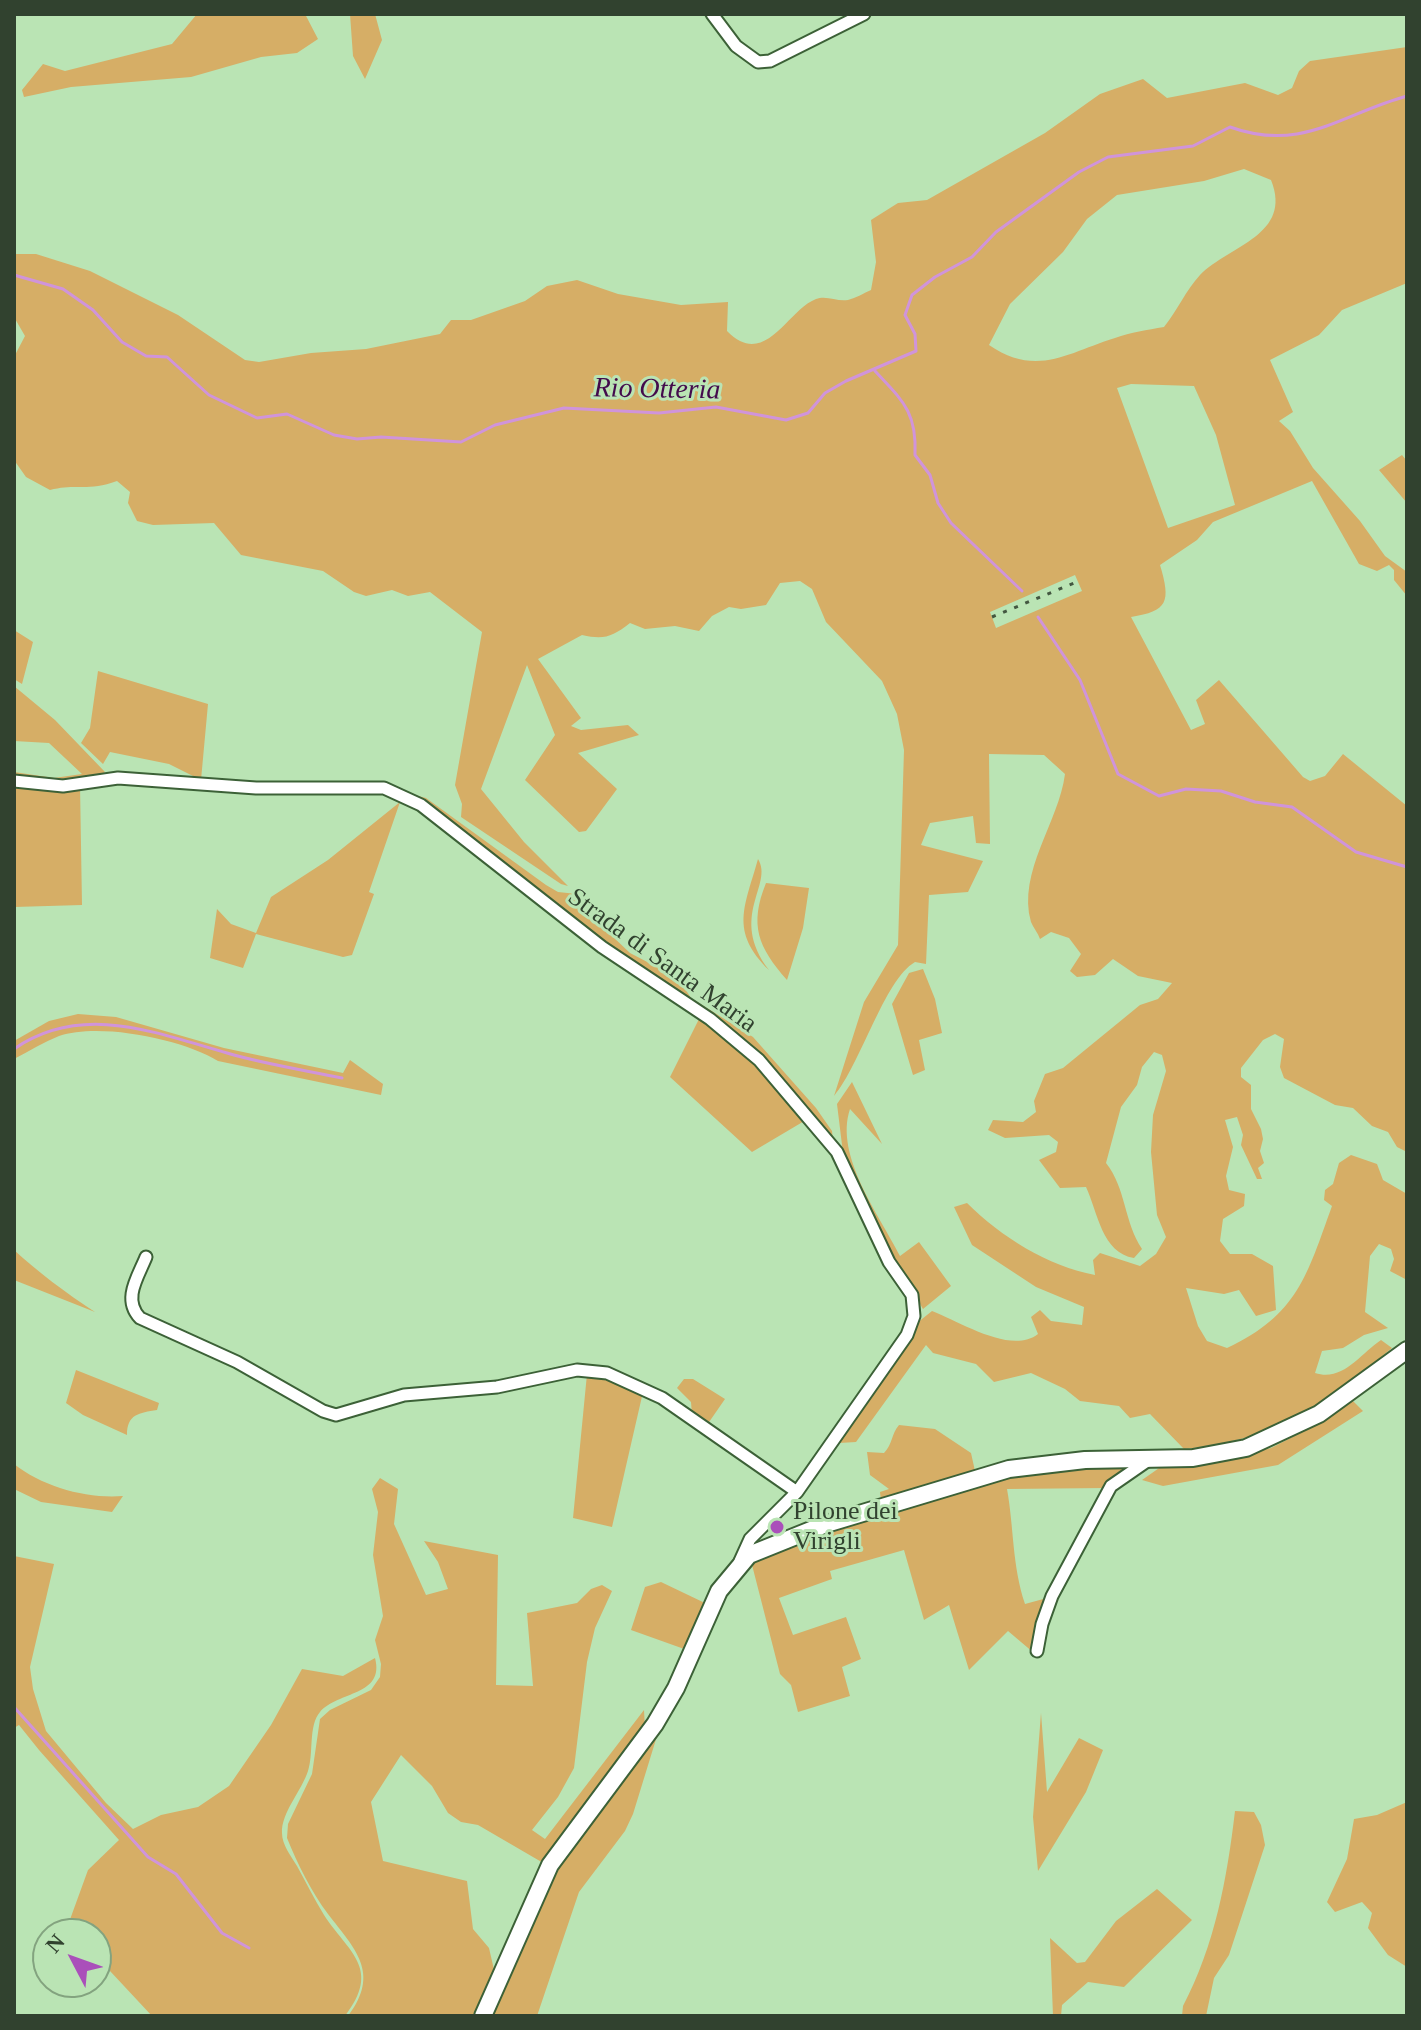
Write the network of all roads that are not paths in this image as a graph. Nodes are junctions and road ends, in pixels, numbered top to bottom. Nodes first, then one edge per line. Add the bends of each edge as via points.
1 (712, 14) edge
2 (864, 14) edge
3 (14, 781) edge
4 (146, 1257) dead end
5 (1407, 1350) edge
6 (1150, 1459) junction
7 (797, 1492) junction
8 (740, 1564) junction
9 (1037, 1651) dead end
10 (483, 2016) edge

1 - 2 street via 736,46 758,62 770,61
3 - 7 street, Strada di Santa Maria via 59,786 118,778 256,788 395,790 759,1060 837,1152 915,1306 907,1335
4 - 7 street via 131,1299 140,1318 237,1362 327,1413 343,1415 408,1394 600,1371 662,1398
5 - 6 main road via 1319,1414 1261,1443 1208,1456
6 - 8 main road via 1052,1462 997,1472 767,1545
6 - 9 street via 1111,1486 1049,1603
7 - 8 street, Strada di Santa Maria via 750,1539
8 - 10 main road via 719,1591 660,1716 550,1865

